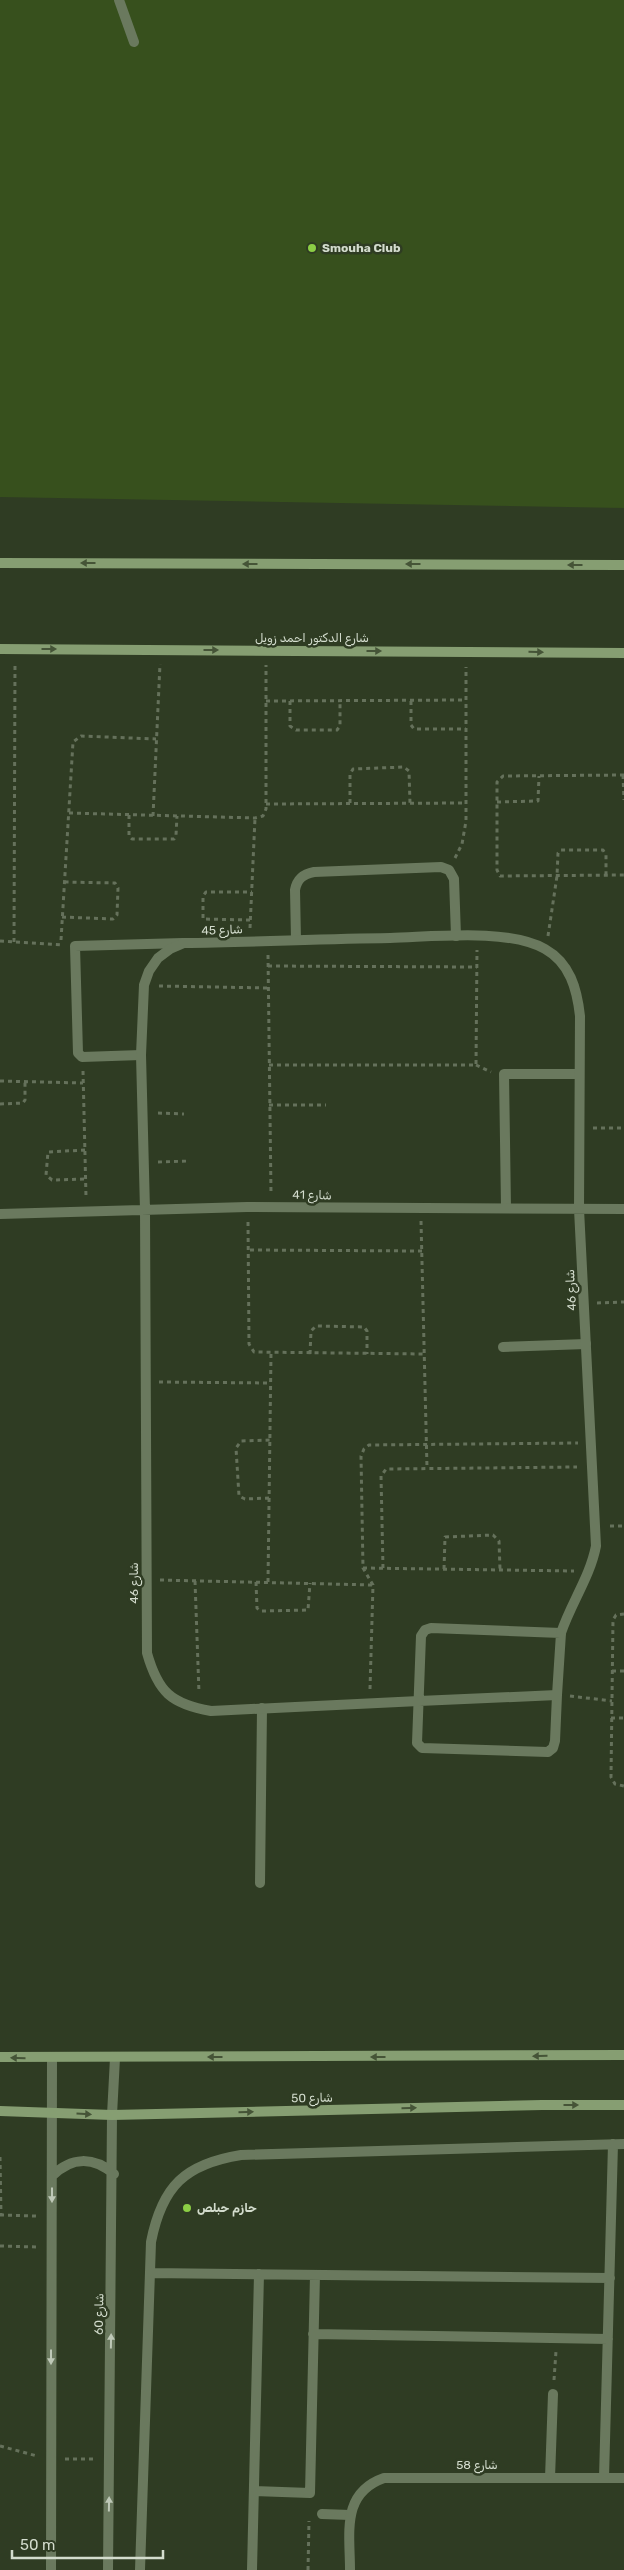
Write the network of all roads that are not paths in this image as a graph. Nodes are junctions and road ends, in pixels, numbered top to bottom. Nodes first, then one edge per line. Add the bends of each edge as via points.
1 (119, 0) edge
2 (134, 42) dead end
3 (0, 563) edge
4 (624, 565) edge
5 (0, 649) edge
6 (624, 653) edge
7 (456, 936) junction
8 (296, 940) junction
9 (184, 944) junction
10 (546, 949) joint
11 (141, 1055) junction
12 (579, 1074) junction
13 (506, 1208) junction
14 (580, 1209) junction
15 (624, 1209) edge
16 (145, 1210) junction
17 (0, 1214) edge
18 (586, 1344) junction
19 (503, 1347) dead end
20 (561, 1633) junction
21 (557, 1694) junction
22 (419, 1701) junction
23 (262, 1708) junction
24 (260, 1883) dead end
25 (624, 2055) edge
26 (0, 2058) edge
27 (52, 2058) junction
28 (115, 2058) junction
29 (624, 2105) edge
30 (0, 2111) edge
31 (52, 2112) junction
32 (112, 2115) junction
33 (619, 2144) edge
34 (114, 2174) junction
35 (52, 2176) junction
36 (150, 2273) junction
37 (258, 2274) junction
38 (314, 2275) junction
39 (610, 2278) junction
40 (313, 2334) junction
41 (608, 2339) junction
42 (553, 2394) road end
43 (550, 2478) junction
44 (604, 2478) junction
45 (624, 2478) edge
46 (254, 2492) junction
47 (322, 2514) dead end
48 (350, 2515) junction
49 (51, 2570) edge
50 (108, 2570) edge
51 (140, 2570) edge
52 (252, 2570) edge
53 (350, 2570) edge

1 - 2 street
4 -> 3 street
5 -> 6 street, شارع الدكتور احمد زويل
7 - 8 street, شارع 45
7 - 8 street via 454,879 449,870 441,868 309,873 299,880 295,890
7 - 10 street, شارع 45 via 478,935 529,941
8 - 9 street, شارع 45
9 - 11 street, شارع 45 via 158,958 149,971 144,985
9 - 11 street via 75,946 78,1052 82,1056
10 - 12 street, شارع 46 via 571,976 578,993
11 - 16 street, شارع 45
12 - 13 street via 504,1074
12 - 14 street, شارع 46
13 - 14 street, شارع 41
13 - 16 street, شارع 41
14 - 15 street, شارع 41
14 - 18 street, شارع 46
16 - 17 street, شارع 41
16 - 23 street, شارع 46 via 147,1653 153,1675 168,1694 188,1707 211,1711
18 - 19 street
18 - 20 street, شارع 46 via 596,1546 589,1571
20 - 21 street, شارع 46
20 - 22 street, شارع 46 via 428,1629 421,1636
21 - 22 street, شارع 46
21 - 22 street, شارع 46 via 554,1745 544,1753 422,1748 417,1742
22 - 23 street, شارع 46
23 - 24 street
25 -> 28 street
27 -> 26 street
27 - 28 street
27 - 31 street
28 - 32 street, شارع 60
32 -> 29 street, شارع 50
30 - 31 street, شارع 50
31 -> 32 street, شارع 50
31 - 35 street
32 - 34 street, شارع 60
33 - 36 street via 251,2154 214,2159 189,2172 170,2191 156,2215
33 - 39 street
34 - 35 street via 99,2164 82,2160 65,2165
50 -> 34 street, شارع 60
35 -> 49 street
36 - 37 street
36 - 51 street
37 - 38 street
37 - 46 street
38 - 39 street
38 - 40 street
39 - 41 street
40 - 41 street
40 - 46 street via 310,2493
41 - 44 street
42 - 43 street
43 - 44 street, شارع 58
43 - 48 street, شارع 58 via 384,2478 362,2490
44 - 45 street, شارع 58
46 - 52 street
47 - 48 street
48 - 53 street

